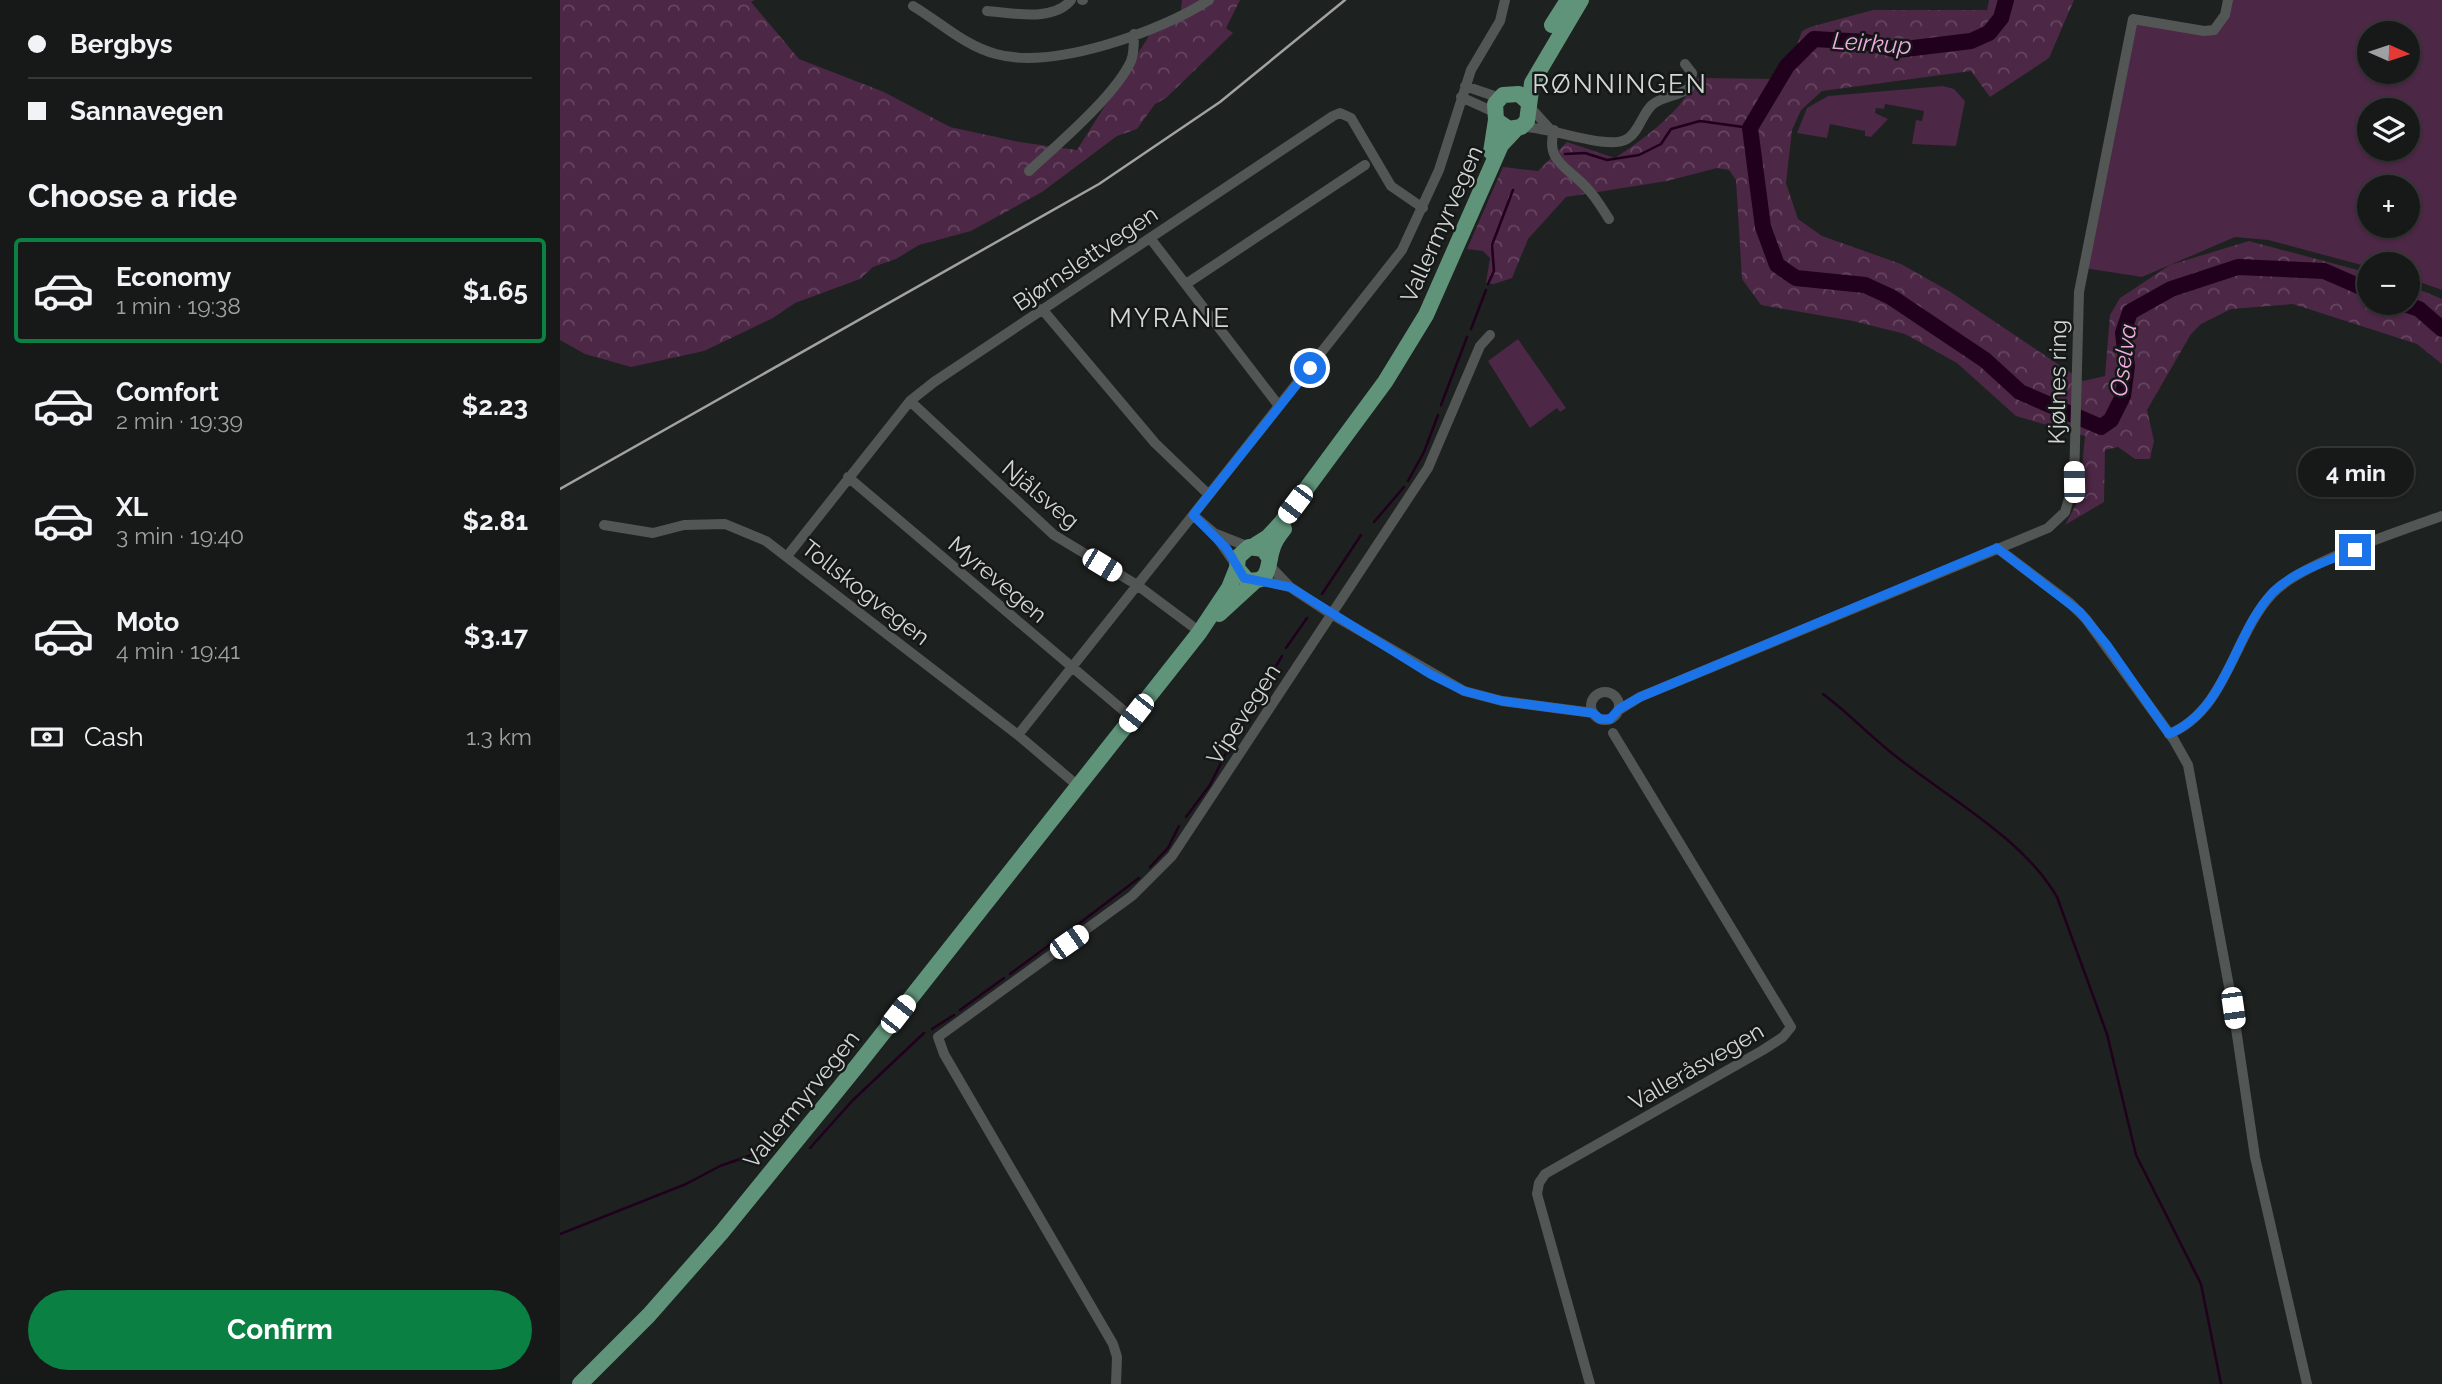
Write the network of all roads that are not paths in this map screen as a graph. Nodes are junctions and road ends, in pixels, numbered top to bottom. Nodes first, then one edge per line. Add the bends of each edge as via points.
1 (1071, 0) edge
2 (1209, 0) edge
3 (1568, 0) edge
4 (1581, 0) edge
5 (2228, 0) edge
6 (1505, 1) edge
7 (918, 5) edge
8 (987, 11) dead end
9 (1135, 34) junction
10 (1685, 64) dead end
11 (1465, 86) junction
12 (1461, 97) junction
13 (1529, 104) junction
14 (1500, 106) junction
15 (1519, 127) junction
16 (1551, 129) junction
17 (1365, 164) dead end
18 (1029, 171) dead end
19 (1423, 208) junction
20 (1609, 219) dead end
21 (1150, 238) junction
22 (1186, 284) junction
23 (1042, 309) junction
24 (1490, 335) dead end
25 (1410, 340) junction
26 (910, 401) junction
27 (1279, 406) junction
28 (1355, 425) junction
29 (848, 477) junction
30 (1208, 494) junction
31 (1193, 515) junction
32 (2442, 516) edge
33 (604, 526) dead end
34 (1213, 532) junction
35 (1251, 547) junction
36 (1997, 548) junction
37 (788, 555) junction
38 (1270, 562) junction
39 (1237, 566) junction
40 (1257, 581) junction
41 (1137, 585) junction
42 (1290, 587) junction
43 (1331, 614) junction
44 (1196, 629) junction
45 (1073, 667) junction
46 (1613, 694) junction
47 (1640, 697) junction
48 (1592, 701) junction
49 (1571, 709) junction
50 (1619, 709) junction
51 (1124, 711) dead end
52 (1593, 713) junction
53 (1613, 733) dead end
54 (2169, 734) junction
55 (1018, 735) junction
56 (1071, 780) dead end
57 (580, 1384) edge
58 (1116, 1384) edge
59 (1590, 1384) edge
60 (2307, 1384) edge

1 - 8 street via 1059,10 1045,13
2 - 9 street
3 - 14 main road, Vallermyrvegen via 1528,71
4 - 13 main road via 1532,83
5 - 36 street, Kjølnes ring via 2225,15 2214,30 2133,19 2079,292 2074,482 2065,512 2048,528
6 - 11 street via 1500,20
7 - 9 street via 982,49 1023,59 1068,55
9 - 18 street via 1132,61 1087,117
10 - 16 street via 1692,73 1690,86 1656,102 1625,141 1601,142
11 - 12 street
11 - 14 street
12 - 14 street
12 - 19 street
13 - 14 main road via 1519,94
13 - 15 main road via 1529,118
13 - 16 street
14 - 15 main road via 1506,128
14 - 25 main road, Vallermyrvegen via 1489,155
15 - 16 street
15 - 25 main road, Vallermyrvegen via 1501,145 1426,315
16 - 20 street via 1556,161 1587,188
17 - 22 street
19 - 21 street, Bjørnslettvegen via 1391,186 1351,118 1340,113
19 - 27 street via 1402,250
21 - 22 street
21 - 23 street, Bjørnslettvegen
22 - 27 street
23 - 26 street, Bjørnslettvegen
23 - 30 street via 1155,443
24 - 43 street, Vipevegen via 1480,346 1428,468
25 - 28 main road, Vallermyrvegen
26 - 29 street, Bjørnslettvegen
26 - 41 street, Njålsveg via 1054,535
27 - 30 street
28 - 35 main road, Vallermyrvegen via 1275,530
28 - 38 main road, Vallermyrvegen via 1332,465 1280,534
29 - 37 street, Bjørnslettvegen
29 - 45 street, Myrevegen
30 - 31 street
31 - 34 street
31 - 41 street
32 - 54 street via 2283,583 2262,607 2210,699 2191,722
33 - 37 street, Tollskogvegen via 653,533 684,525 725,524
34 - 35 street
34 - 39 street
35 - 38 main road via 1263,549
35 - 39 main road via 1240,553
36 - 47 street, Kjølnes ring
36 - 54 street via 2080,612
37 - 55 street, Tollskogvegen
38 - 40 main road via 1268,573
38 - 42 street
39 - 40 main road via 1244,578
39 - 44 main road, Vallermyrvegen via 1229,588
40 - 42 street
40 - 44 main road, Vallermyrvegen
41 - 44 street, Njålsveg
41 - 45 street
42 - 43 street
43 - 49 street via 1464,691 1502,701
43 - 58 street, Vipevegen via 1162,869 1104,918 938,1037 1113,1344
44 - 57 main road, Vallermyrvegen via 857,1066 722,1232
45 - 51 street, Myrevegen
45 - 55 street
46 - 47 street, Kjølnes ring
46 - 48 street via 1598,694
46 - 50 street
47 - 50 street, Kjølnes ring
48 - 49 street
48 - 52 street
49 - 52 street
50 - 52 street via 1606,720
53 - 59 street, Valleråsvegen via 1791,1027 1763,1050 1545,1174 1539,1182 1537,1194
54 - 60 street via 2191,773 2255,1157
55 - 56 street, Tollskogvegen

